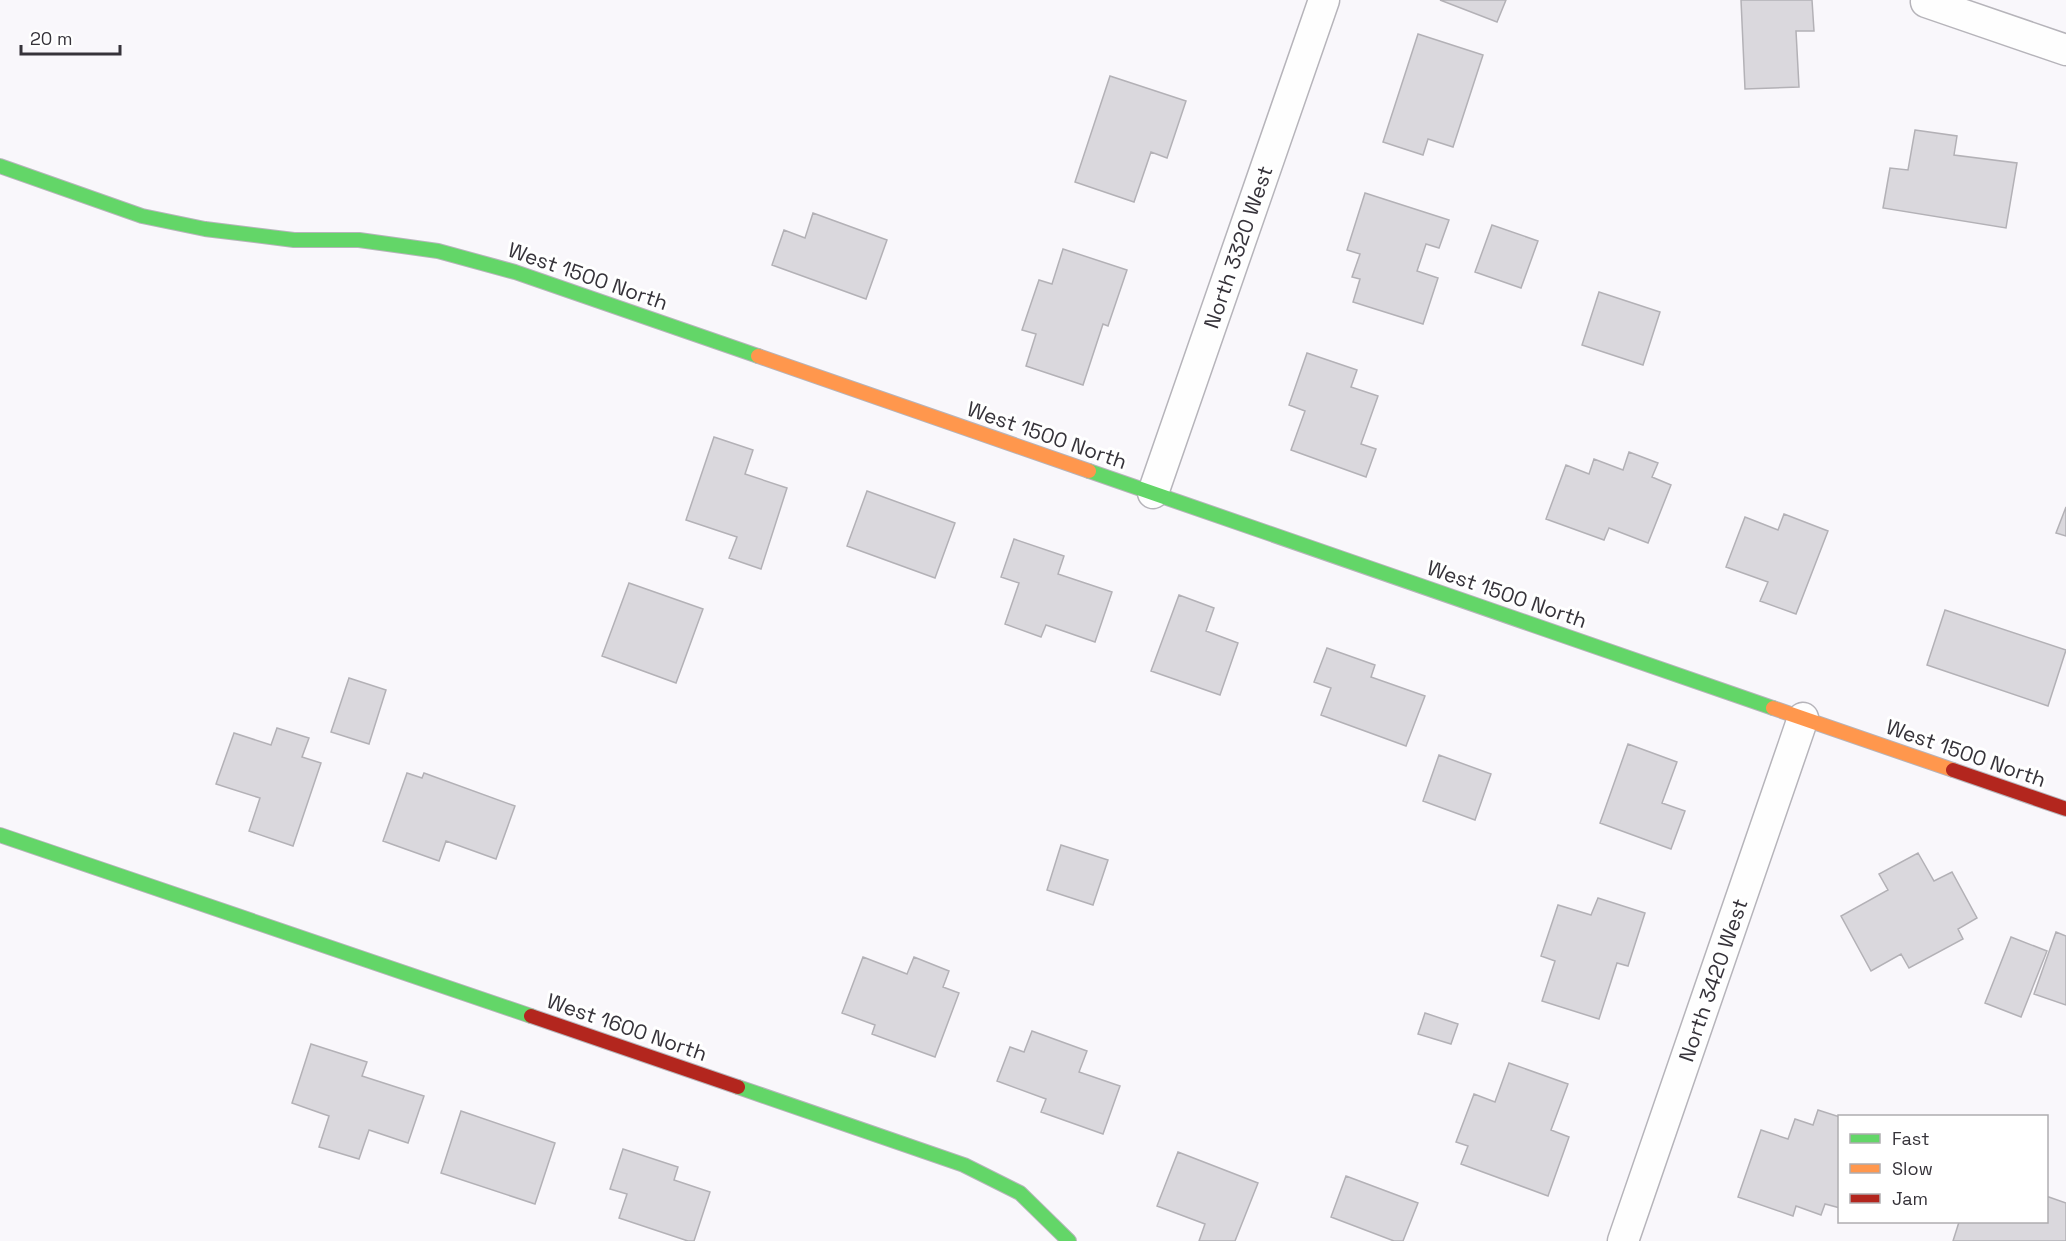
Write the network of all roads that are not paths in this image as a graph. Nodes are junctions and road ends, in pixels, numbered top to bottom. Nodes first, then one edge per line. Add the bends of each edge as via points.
1 (1324, 0) edge
2 (1926, 2) dead end
3 (2066, 50) edge
4 (0, 166) edge
5 (1153, 493) junction
6 (1803, 718) junction
7 (2066, 810) edge
8 (0, 835) edge
9 (1069, 1241) edge
10 (1623, 1241) edge

1 - 5 street, North 3320 West
2 - 3 street
4 - 5 street, West 1500 North via 142,216 184,225 294,240 359,240 427,250 514,272
5 - 6 street, West 1500 North
6 - 7 street, West 1500 North
6 - 10 street, North 3420 West
8 - 9 street, West 1600 North via 964,1166 1020,1194

